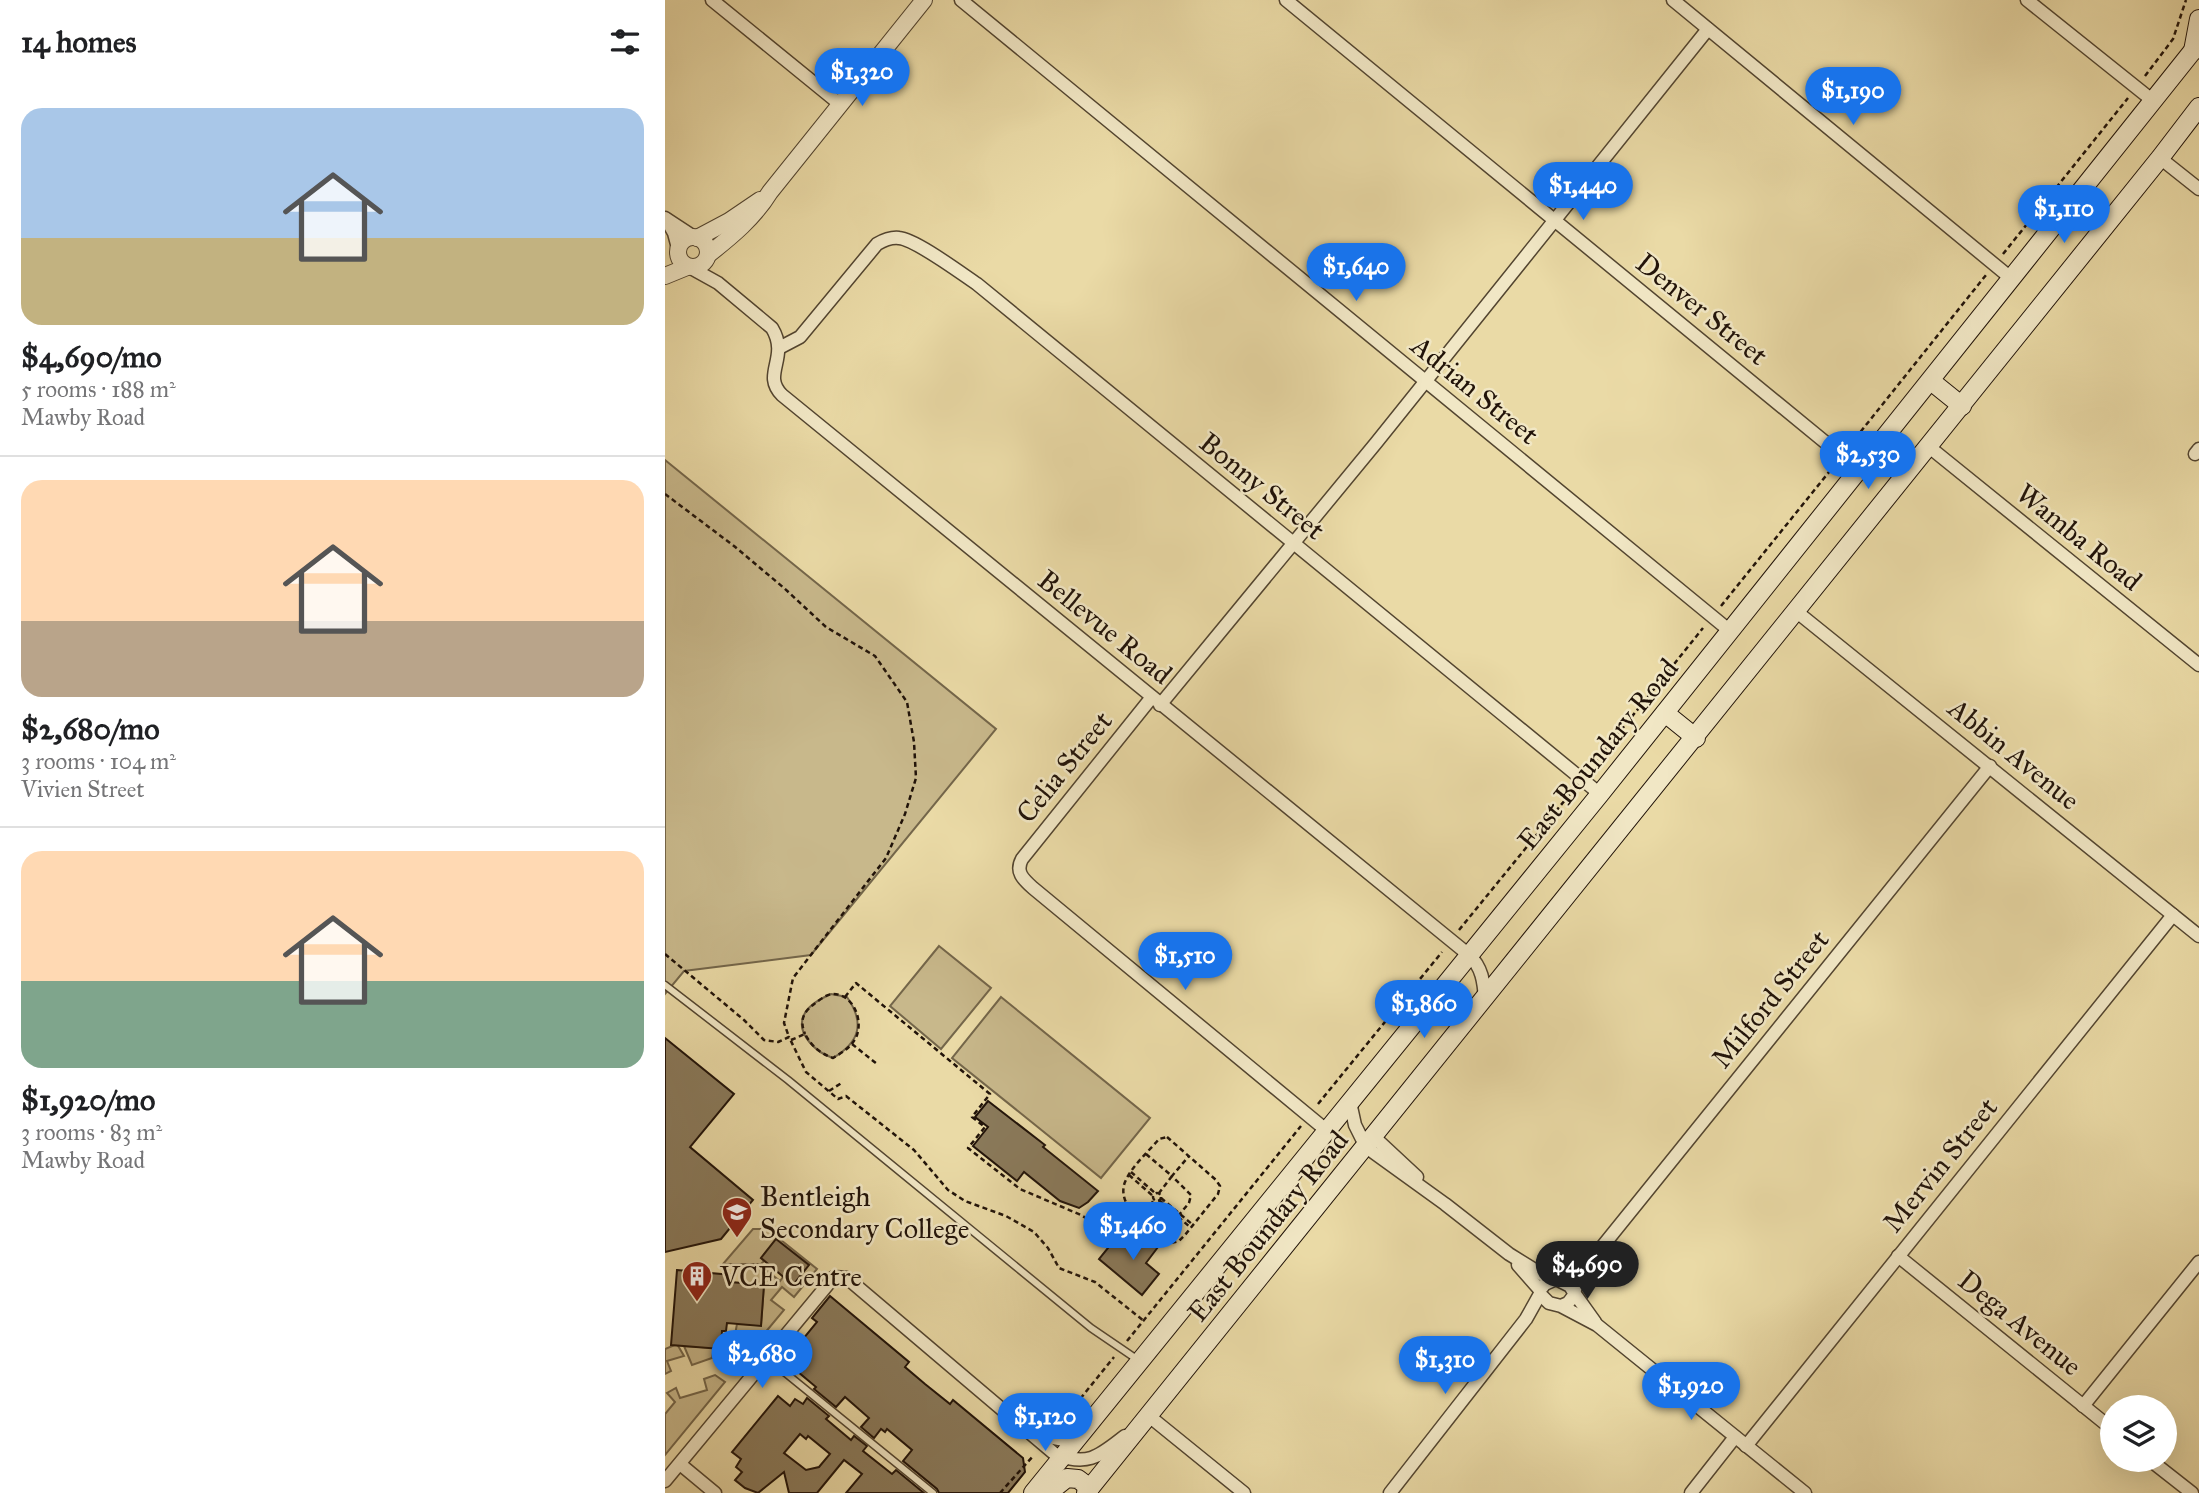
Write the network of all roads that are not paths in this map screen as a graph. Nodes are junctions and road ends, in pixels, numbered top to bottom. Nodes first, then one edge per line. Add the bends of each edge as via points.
1 (712, 0) edge
2 (924, 0) edge
3 (961, 0) edge
4 (1286, 0) edge
5 (1673, 0) edge
6 (2027, 0) edge
7 (2199, 19) edge
8 (1709, 29) junction
9 (2196, 47) edge
10 (2152, 100) junction
11 (841, 105) junction
12 (2199, 107) edge
13 (2160, 158) junction
14 (2199, 189) edge
15 (770, 192) junction
16 (666, 219) edge
17 (1555, 220) junction
18 (695, 237) junction
19 (678, 250) junction
20 (707, 257) junction
21 (665, 264) edge
22 (689, 267) junction
23 (665, 276) edge
24 (2012, 279) junction
25 (719, 283) junction
26 (779, 348) junction
27 (1931, 380) junction
28 (1425, 381) junction
29 (1962, 406) junction
30 (1928, 446) junction
31 (1859, 470) junction
32 (1293, 543) junction
33 (1797, 612) junction
34 (1730, 631) junction
35 (2199, 665) edge
36 (1156, 701) junction
37 (1665, 713) junction
38 (1696, 738) junction
39 (1990, 766) junction
40 (1599, 794) junction
41 (2173, 915) junction
42 (2199, 936) edge
43 (1469, 955) junction
44 (665, 985) edge
45 (1485, 1000) junction
46 (1350, 1102) junction
47 (1326, 1130) junction
48 (1370, 1142) junction
49 (1509, 1254) junction
50 (1898, 1256) junction
51 (2199, 1262) edge
52 (1589, 1264) junction
53 (1557, 1281) junction
54 (1540, 1292) junction
55 (1575, 1293) junction
56 (1556, 1305) junction
57 (1526, 1319) junction
58 (1597, 1325) junction
59 (767, 1358) junction
60 (1140, 1362) junction
61 (2083, 1406) junction
62 (1147, 1418) junction
63 (2100, 1419) edge
64 (1735, 1437) junction
65 (1046, 1441) junction
66 (1074, 1442) junction
67 (1746, 1446) junction
68 (1063, 1457) junction
69 (680, 1464) junction
70 (2165, 1472) edge
71 (665, 1481) edge
72 (1088, 1491) edge
73 (715, 1493) edge
74 (933, 1493) edge
75 (1033, 1493) edge
76 (1048, 1493) edge
77 (1244, 1493) edge
78 (1390, 1493) edge
79 (1691, 1493) edge
80 (1805, 1493) edge
81 (2192, 1493) edge

1 - 11 street
2 - 11 street
3 - 28 street, Adrian Street
4 - 17 street, Denver Street
5 - 8 street
6 - 10 street
7 - 9 main road
8 - 17 street, Celia Street
8 - 24 street
9 - 10 main road, East Boundary Road
10 - 24 main road, East Boundary Road
11 - 15 street
12 - 13 main road, East Boundary Road
13 - 14 street
13 - 29 main road, East Boundary Road
15 - 18 street via 729,221
15 - 20 street via 750,220
16 - 18 street
16 - 19 street
17 - 28 street, Celia Street
17 - 31 street, Denver Street
18 - 19 street via 684,239
18 - 20 street via 706,246
19 - 21 street
19 - 22 street via 680,261
20 - 22 street via 700,266
20 - 25 street
22 - 23 street
22 - 25 street
24 - 27 main road, East Boundary Road
25 - 26 street via 772,328
26 - 32 street, Bonny Street via 800,337 884,240 906,239 977,284
26 - 36 street, Bellevue Road via 773,379 782,395
27 - 29 main road
27 - 31 main road, East Boundary Road
28 - 32 street, Celia Street
28 - 34 street, Adrian Street
29 - 30 main road, East Boundary Road
30 - 33 main road, East Boundary Road
30 - 35 street, Wamba Road
31 - 34 main road, East Boundary Road
32 - 36 street, Celia Street
32 - 40 street, Bonny Street
33 - 38 main road, East Boundary Road
33 - 39 street, Abbin Avenue
34 - 37 main road, East Boundary Road
36 - 43 street, Bellevue Road
36 - 47 street, Celia Street via 1025,855 1020,875
37 - 38 main road
37 - 40 main road, East Boundary Road
38 - 45 main road, East Boundary Road
39 - 41 street, Abbin Avenue
39 - 52 street, Milford Street
40 - 43 main road, East Boundary Road
41 - 42 street, Abbin Avenue
41 - 50 street, Mervin Street
43 - 45 street, Bellevue Road via 1478,963
43 - 46 main road, East Boundary Road
44 - 60 lane via 1091,1328
45 - 48 main road, East Boundary Road
46 - 47 main road, East Boundary Road
46 - 48 street via 1355,1125
47 - 60 main road, East Boundary Road
48 - 49 street
48 - 62 main road, East Boundary Road
49 - 53 street
49 - 54 street
50 - 61 street, Dega Avenue
50 - 67 street, Mervin Street
51 - 61 street
52 - 53 street, Milford Street
52 - 55 street, Milford Street
53 - 54 street, Milford Street
53 - 55 street
54 - 56 street
54 - 57 street, Milford Street
55 - 56 street via 1568,1303
55 - 58 street
56 - 57 street
56 - 58 street
57 - 78 street
58 - 64 street
59 - 65 street via 834,1277 847,1278
59 - 69 street
59 - 74 lane
60 - 66 main road, East Boundary Road
61 - 63 street, Dega Avenue
62 - 68 street via 1094,1459
62 - 72 main road, East Boundary Road
62 - 77 street
64 - 67 street
64 - 79 street
65 - 66 street
65 - 68 street
66 - 68 main road, East Boundary Road
67 - 80 street
68 - 75 main road, East Boundary Road
69 - 71 street
69 - 73 street
70 - 81 street
72 - 76 main road via 1078,1479 1067,1478

